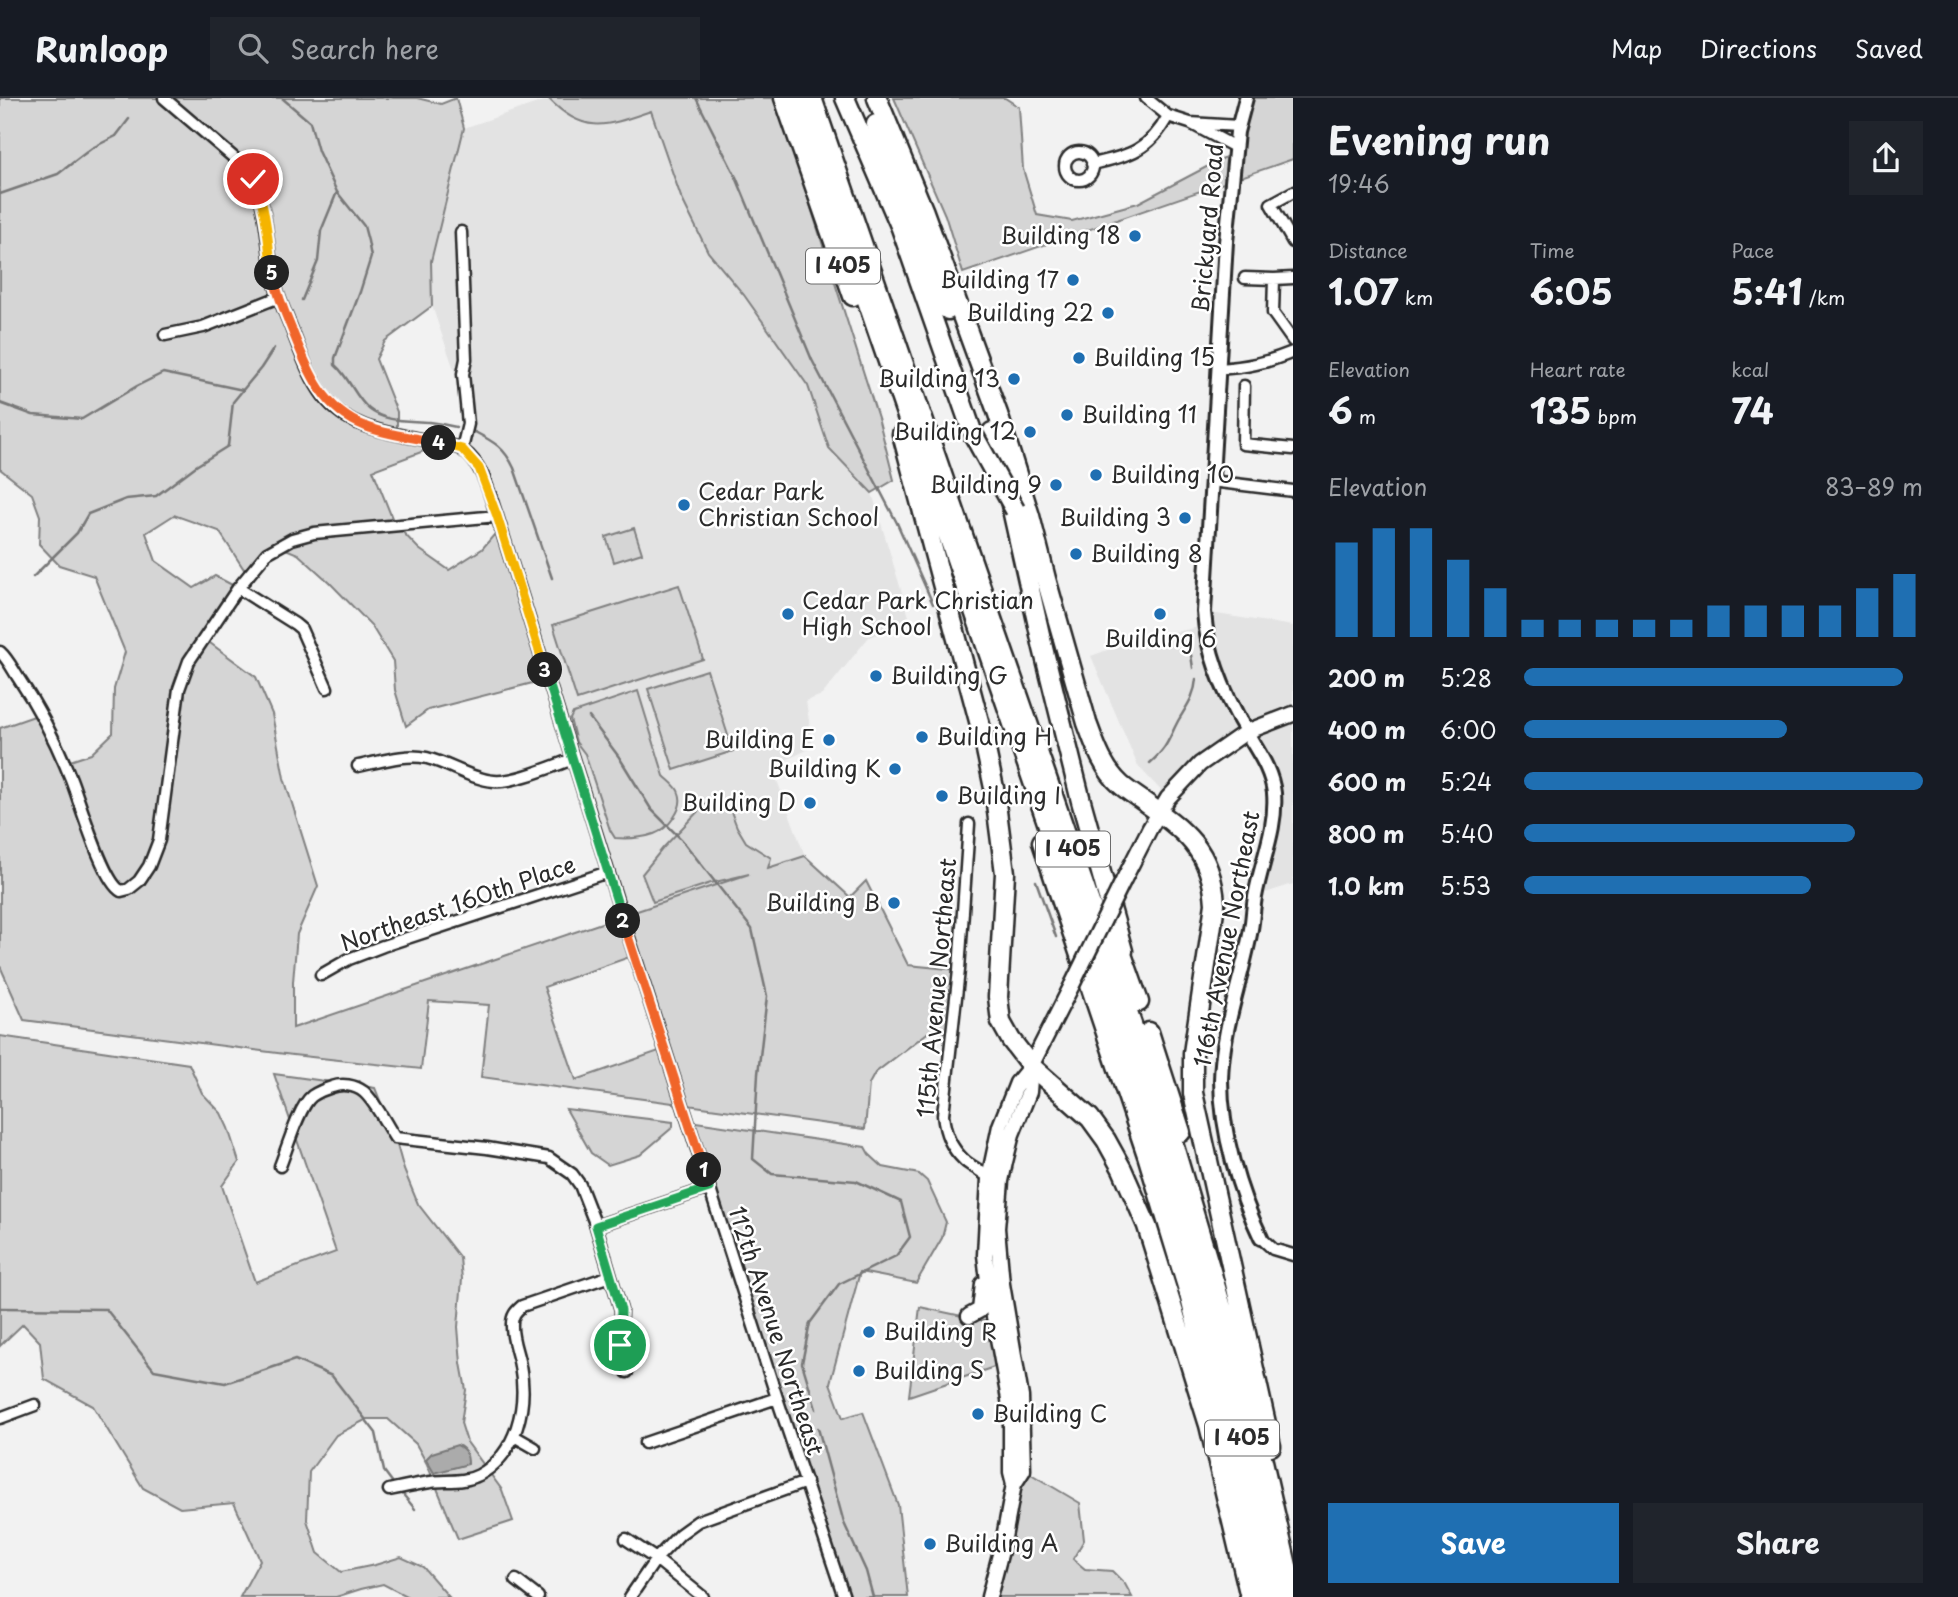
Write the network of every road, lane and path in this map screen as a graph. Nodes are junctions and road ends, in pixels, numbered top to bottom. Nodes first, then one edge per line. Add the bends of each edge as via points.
1 (164, 98) edge
2 (784, 98) edge
3 (797, 98) edge
4 (812, 98) edge
5 (821, 98) edge
6 (845, 98) edge
7 (866, 98) edge
8 (877, 98) edge
9 (1146, 98) edge
10 (1246, 98) edge
11 (1168, 116) junction
12 (1190, 123) junction
13 (1238, 126) junction
14 (1236, 147) junction
15 (1092, 164) dead end
16 (1293, 192) edge
17 (461, 232) dead end
18 (1293, 242) edge
19 (1245, 278) dead end
20 (1293, 278) edge
21 (1274, 279) junction
22 (279, 297) junction
23 (165, 335) dead end
24 (1293, 341) edge
25 (1293, 352) edge
26 (1218, 369) junction
27 (1244, 386) dead end
28 (902, 434) junction
29 (462, 449) junction
30 (1293, 449) edge
31 (1211, 481) junction
32 (1293, 491) edge
33 (497, 516) junction
34 (1046, 579) junction
35 (238, 588) junction
36 (1, 655) edge
37 (327, 688) dead end
38 (1293, 714) edge
39 (1246, 732) junction
40 (573, 759) junction
41 (358, 766) dead end
42 (1158, 812) junction
43 (969, 824) dead end
44 (608, 872) junction
45 (1128, 972) junction
46 (321, 975) dead end
47 (1031, 1066) junction
48 (280, 1166) dead end
49 (989, 1178) junction
50 (709, 1188) junction
51 (596, 1226) junction
52 (1261, 1238) joint
53 (985, 1255) junction
54 (1293, 1255) edge
55 (610, 1276) junction
56 (969, 1316) dead end
57 (1009, 1335) junction
58 (627, 1372) dead end
59 (1007, 1387) junction
60 (777, 1398) junction
61 (35, 1405) dead end
62 (0, 1418) edge
63 (1266, 1424) junction
64 (514, 1436) junction
65 (645, 1443) dead end
66 (535, 1448) dead end
67 (806, 1482) junction
68 (1238, 1483) junction
69 (1014, 1484) junction
70 (389, 1490) dead end
71 (1257, 1503) junction
72 (626, 1539) dead end
73 (1293, 1542) edge
74 (656, 1559) junction
75 (516, 1580) dead end
76 (1293, 1592) edge
77 (538, 1597) edge
78 (630, 1597) edge
79 (703, 1597) edge
80 (844, 1597) edge
81 (989, 1597) edge
82 (1250, 1597) edge
83 (1265, 1597) edge
84 (1278, 1597) edge

1 - 22 street via 253,179
2 - 28 highway, I 405
3 - 71 highway, I 405 via 1141,1091 1204,1297
4 - 76 highway, I 405 via 1173,1143 1234,1348
5 - 45 highway, I 405
6 - 34 highway, bridge via 901,228 973,435
7 - 45 highway via 994,439 1081,801
8 - 34 highway via 950,281 1016,470
9 - 11 street
10 - 13 street, Brickyard Road
11 - 12 street
11 - 15 street via 1146,144
12 - 13 street
12 - 14 street
13 - 14 street, Brickyard Road
14 - 26 street, Brickyard Road
16 - 18 street via 1271,204
17 - 29 street via 468,424
19 - 21 street
20 - 21 street
21 - 24 street via 1273,313
22 - 23 street via 203,327
22 - 29 street via 311,377 344,416 366,427
25 - 26 street via 1245,368
26 - 31 street, Brickyard Road
27 - 30 street via 1243,443
28 - 47 highway via 994,788 1005,873 998,1010 1011,1040
28 - 68 highway, I 405 via 1147,1155
29 - 33 street, 112th Avenue Northeast via 479,468
31 - 32 street
31 - 39 street, Brickyard Road via 1205,628 1223,688
33 - 35 street via 314,533 292,539 267,553
33 - 40 street, 112th Avenue Northeast
34 - 42 highway via 1100,757 1121,785
35 - 36 street via 189,661 179,689 159,841 149,866 129,889 115,888 106,872 50,730
35 - 37 street via 301,629
38 - 39 main road
39 - 42 main road via 1200,764
39 - 52 street, 116th Avenue Northeast via 1272,780 1273,813 1221,1078 1226,1134
40 - 41 street via 512,780 495,781 426,758
40 - 44 street, 112th Avenue Northeast
42 - 47 main road, bridge
42 - 63 highway via 1197,846 1214,887 1216,904 1193,1053 1193,1093
43 - 49 street, 115th Avenue Northeast via 943,1115 949,1142
44 - 46 street, Northeast 160th Place via 383,946
44 - 50 street, 112th Avenue Northeast
45 - 63 highway, I 405 via 1173,1103
47 - 49 main road via 1017,1083 1000,1126
47 - 57 main road via 1028,1093 1001,1181 997,1228
47 - 82 highway via 1090,1118 1107,1140 1147,1226 1209,1425
48 - 51 street via 310,1097 339,1084 352,1086 363,1092 395,1138 549,1158 580,1185
49 - 53 main road
50 - 51 street
50 - 60 street, 112th Avenue Northeast
51 - 55 street
52 - 54 street via 1273,1249
53 - 56 main road via 980,1310
53 - 57 main road via 994,1277 1002,1325
53 - 59 main road
55 - 58 street via 621,1310 620,1345
55 - 64 street via 514,1312 511,1328 521,1369 522,1402
57 - 59 main road
57 - 69 main road via 1023,1424 1023,1469
59 - 69 main road
60 - 65 street
60 - 67 street, 112th Avenue Northeast
61 - 62 street
63 - 73 highway, I 405
64 - 66 street
64 - 70 street via 494,1463 478,1475
67 - 74 street via 698,1521
67 - 80 street, 112th Avenue Northeast
68 - 71 highway, I 405
68 - 83 highway, I 405
69 - 81 main road
71 - 84 highway, I 405
72 - 74 street
74 - 78 street
74 - 79 street
75 - 77 street

